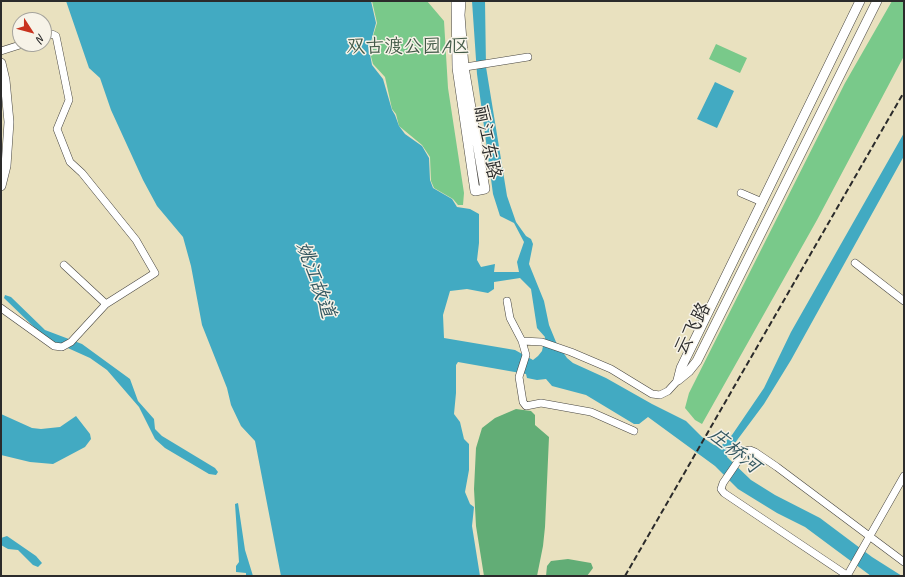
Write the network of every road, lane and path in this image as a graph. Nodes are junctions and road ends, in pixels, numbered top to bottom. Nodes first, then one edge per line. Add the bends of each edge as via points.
1 (456, 1) edge
2 (461, 1) edge
3 (860, 1) edge
4 (877, 1) edge
5 (52, 34) edge
6 (12, 48) edge
7 (1, 51) edge
8 (528, 58) dead end
9 (1, 63) edge
10 (462, 68) junction
11 (1, 186) edge
12 (741, 193) dead end
13 (762, 202) junction
14 (855, 263) dead end
15 (64, 265) dead end
16 (506, 301) dead end
17 (904, 301) edge
18 (106, 304) junction
19 (1, 308) edge
20 (522, 341) junction
21 (678, 380) junction
22 (634, 431) dead end
23 (904, 476) edge
24 (869, 539) junction
25 (904, 562) edge
26 (848, 576) edge

1 - 10 main road, 丽江东路
2 - 10 main road, 丽江东路
3 - 13 main road, 云飞路
4 - 21 main road, 云飞路 via 697,361
5 - 18 street via 56,36 69,100 57,129 70,162 82,173 136,240 155,273
6 - 7 street
8 - 10 street
9 - 11 main road via 9,122 6,166
10 - 10 main road, 丽江东路 via 475,191 485,189
12 - 13 street
13 - 21 main road, 云飞路 via 681,368
14 - 17 street
15 - 18 street
16 - 20 street via 510,318
18 - 19 street via 71,342 62,347 54,346
20 - 21 street via 542,342 569,351 611,369 652,394 660,395 668,391
20 - 22 street via 526,355 519,377 522,402 526,406 541,403 584,411
23 - 24 street
24 - 25 street
24 - 26 street
24 - 26 street via 750,450 741,456 724,483 721,489 724,493

